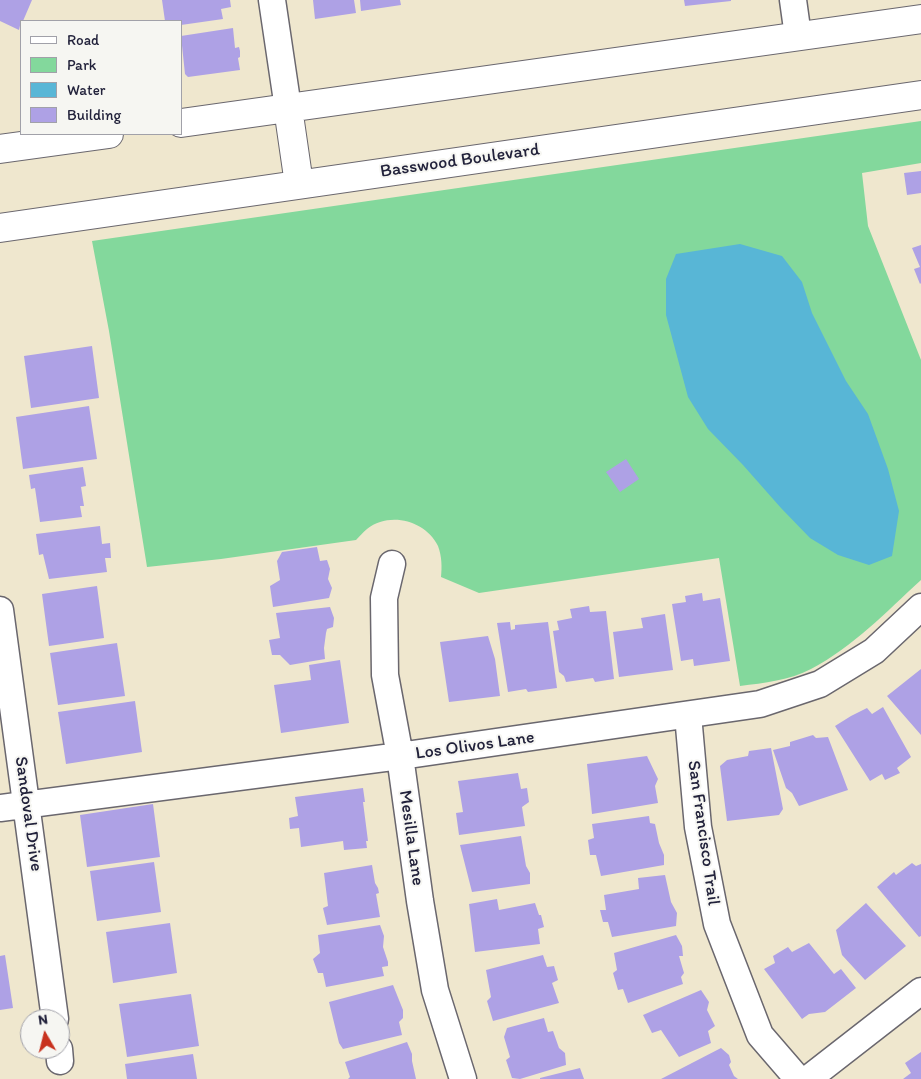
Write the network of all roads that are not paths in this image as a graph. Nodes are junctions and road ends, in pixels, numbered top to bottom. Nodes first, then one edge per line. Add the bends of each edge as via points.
1 (272, 0) edge
2 (793, 0) edge
3 (921, 19) edge
4 (798, 36) junction
5 (921, 95) edge
6 (288, 108) junction
7 (182, 123) edge
8 (102, 135) edge
9 (0, 149) edge
10 (299, 184) junction
11 (0, 228) edge
12 (392, 564) dead end
13 (921, 606) edge
14 (0, 610) edge
15 (688, 715) junction
16 (400, 756) junction
17 (26, 804) junction
18 (0, 808) edge
19 (921, 991) edge
20 (54, 1009) edge
21 (463, 1079) edge
22 (798, 1079) edge
23 (808, 1079) edge

1 - 6 street
2 - 4 street
3 - 4 main road
4 - 6 main road
5 - 10 main road, Basswood Boulevard
6 - 7 main road
6 - 10 main road
8 - 9 main road
10 - 11 main road, Basswood Boulevard
12 - 16 street, Mesilla Lane via 384,598 385,674
13 - 15 street, Los Olivos Lane via 874,651 820,684 760,704
14 - 17 street, Sandoval Drive
15 - 16 street, Los Olivos Lane
15 - 22 street, San Francisco Trail via 698,826 717,924 760,1035
16 - 17 street, Los Olivos Lane
16 - 21 street, Mesilla Lane via 435,990
17 - 18 street, Los Olivos Lane
17 - 20 street, Sandoval Drive
19 - 23 street

